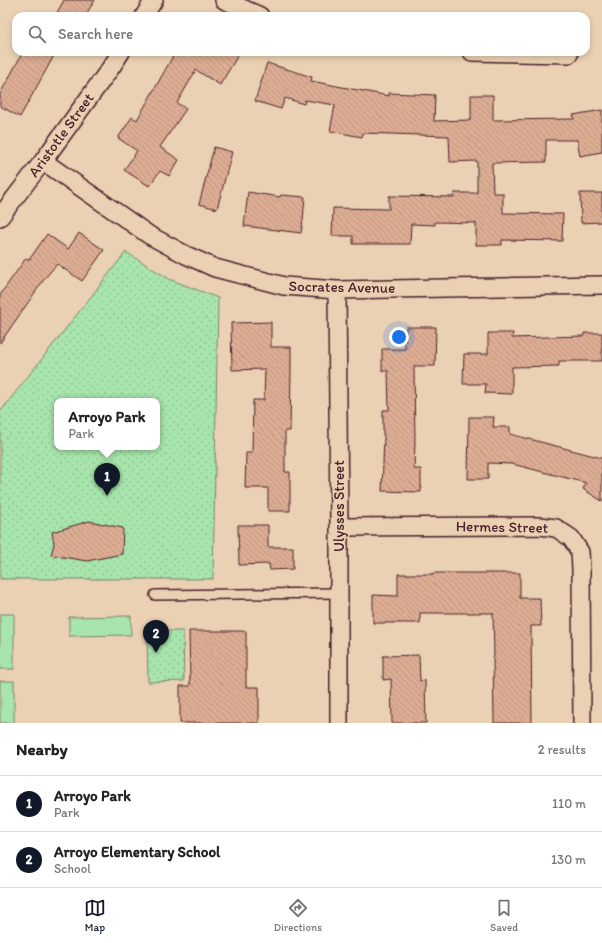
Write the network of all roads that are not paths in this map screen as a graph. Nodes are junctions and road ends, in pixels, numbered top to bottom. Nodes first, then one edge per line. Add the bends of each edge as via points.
1 (154, 0) edge
2 (224, 0) edge
3 (146, 12) edge
4 (251, 12) edge
5 (118, 56) edge
6 (43, 161) junction
7 (0, 217) edge
8 (602, 285) edge
9 (337, 290) junction
10 (339, 527) junction
11 (339, 593) junction
12 (155, 595) dead end
13 (339, 723) edge
14 (582, 723) edge

1 - 3 street
2 - 4 street
5 - 6 street, Aristotle Street
6 - 7 street, Aristotle Street
6 - 9 street, Socrates Avenue via 149,235 215,268 284,286
8 - 9 street, Socrates Avenue
9 - 10 street, Ulysses Street
10 - 11 street, Ulysses Street
10 - 14 street, Hermes Street via 540,526 556,528 571,538 580,552
11 - 12 lane
11 - 13 street, Ulysses Street

